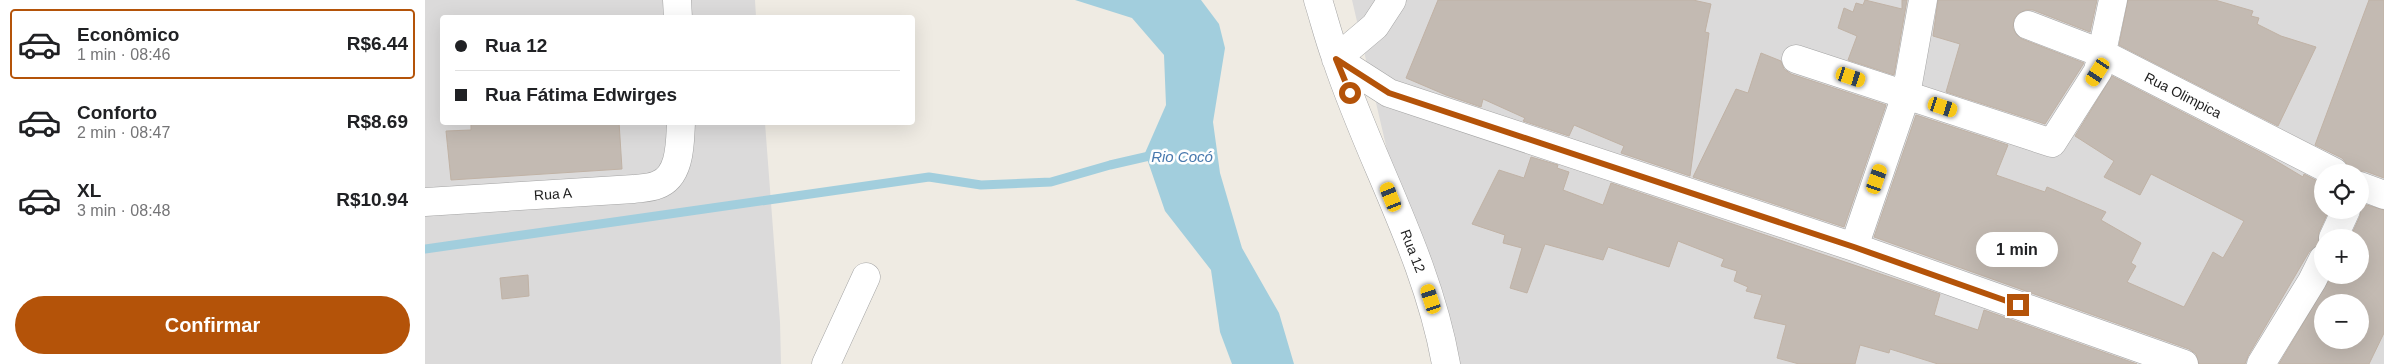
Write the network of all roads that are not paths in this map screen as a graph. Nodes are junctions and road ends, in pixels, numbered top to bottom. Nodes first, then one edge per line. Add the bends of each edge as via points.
1 (677, 0) edge
2 (1319, 0) edge
3 (1392, 0) edge
4 (1923, 0) edge
5 (2113, 0) edge
6 (679, 15) edge
7 (2028, 25) dead end
8 (2101, 53) junction
9 (1336, 59) junction
10 (1796, 59) dead end
11 (1906, 95) junction
12 (681, 125) edge
13 (2318, 164) edge
14 (2369, 189) edge
15 (2384, 195) edge
16 (425, 202) edge
17 (1854, 247) junction
18 (866, 277) dead end
19 (2314, 277) edge
20 (826, 364) edge
21 (1446, 364) edge
22 (2184, 364) edge
23 (2261, 364) edge

1 - 6 street
2 - 9 street, Rua 12
3 - 9 street via 1375,26
4 - 11 street
5 - 8 street
7 - 8 street, Rua Olimpica
8 - 11 street via 2098,72 2051,143
8 - 13 street, Rua Olimpica
9 - 17 street via 1389,93
9 - 21 street, Rua 12 via 1416,256 1431,299
10 - 11 street
11 - 17 street
12 - 16 street, Rua A via 679,156 668,178 658,185
14 - 15 street
17 - 22 street
18 - 20 street
19 - 23 street

